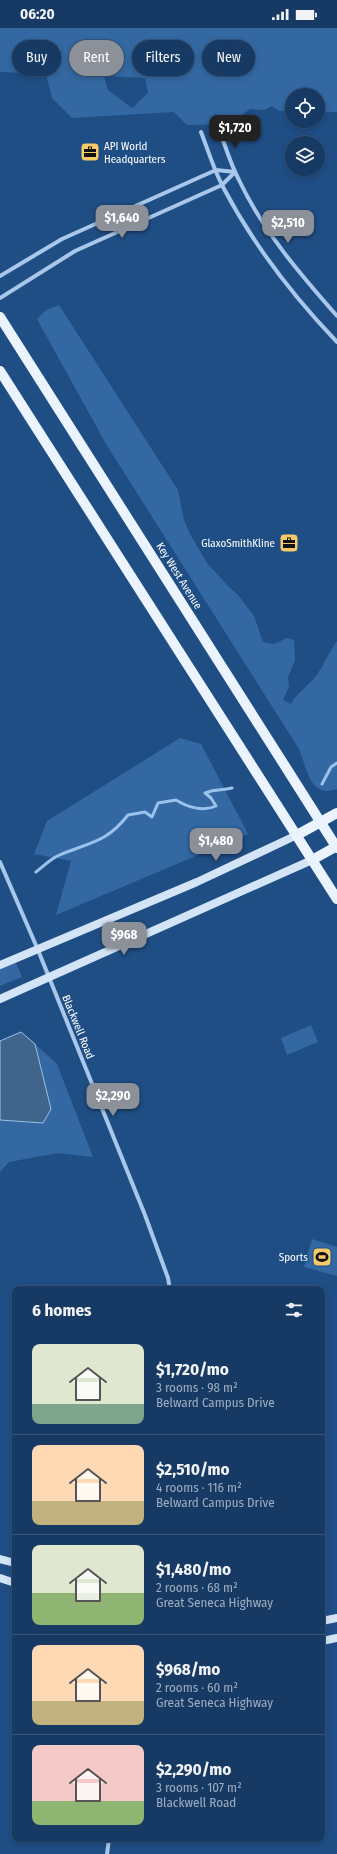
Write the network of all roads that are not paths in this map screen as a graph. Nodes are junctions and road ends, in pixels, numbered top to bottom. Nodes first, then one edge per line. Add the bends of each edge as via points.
1 (202, 132) dead end
2 (220, 132) dead end
3 (216, 170) junction
4 (236, 172) junction
5 (222, 186) junction
6 (0, 276) edge
7 (0, 298) edge
8 (0, 316) edge
9 (337, 316) edge
10 (337, 342) edge
11 (0, 371) edge
12 (337, 813) edge
13 (321, 822) junction
14 (297, 835) junction
15 (337, 847) edge
16 (312, 860) junction
17 (0, 862) edge
18 (337, 899) edge
19 (38, 950) junction
20 (0, 965) edge
21 (48, 979) junction
22 (0, 999) edge
23 (169, 1286) edge
24 (0, 1558) edge
25 (12, 1562) edge
26 (0, 1578) edge
27 (12, 1582) edge
28 (337, 1618) edge
29 (325, 1620) edge
30 (337, 1638) edge
31 (325, 1640) edge
32 (109, 1842) edge
33 (107, 1854) edge

1 - 3 street
2 - 4 street
3 - 4 street
3 - 5 street
3 - 6 street via 62,239
4 - 5 street
4 - 9 street via 259,216 285,254
5 - 7 street via 75,251
5 - 10 street via 255,242 301,304
8 - 13 main road, Key West Avenue
11 - 14 main road
12 - 13 main road
13 - 14 main road
13 - 15 main road, Key West Avenue
14 - 16 main road
14 - 19 main road via 197,882
15 - 16 main road
16 - 18 main road
16 - 21 main road
17 - 19 street, Blackwell Road
19 - 20 main road
19 - 21 street, Blackwell Road
21 - 22 main road
21 - 23 street, Blackwell Road via 145,1215
24 - 25 main road
26 - 27 main road
28 - 29 main road
30 - 31 main road
32 - 33 street

